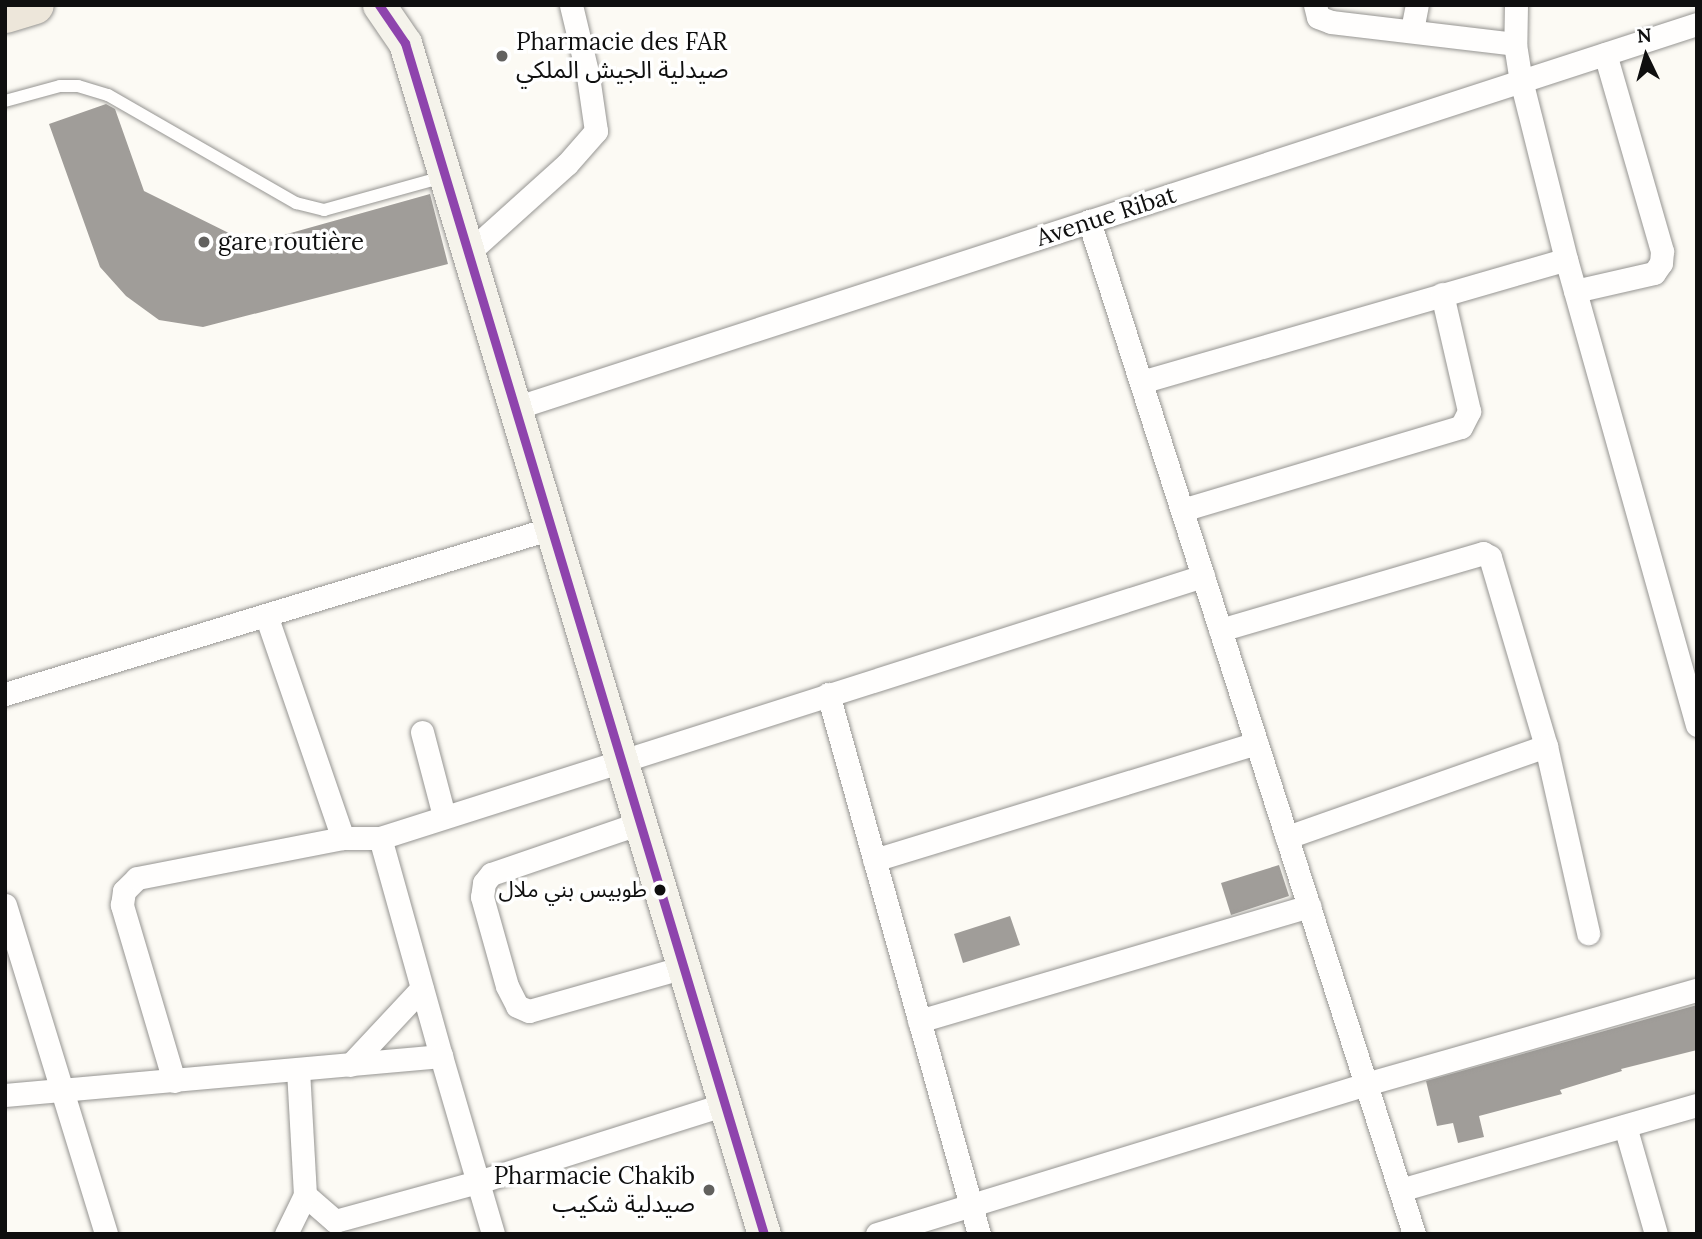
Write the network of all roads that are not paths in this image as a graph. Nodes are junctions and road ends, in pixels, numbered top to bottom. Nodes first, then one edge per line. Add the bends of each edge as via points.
1 (34, 5) edge
2 (379, 5) edge
3 (407, 5) edge
4 (570, 5) edge
5 (1315, 5) edge
6 (1417, 5) edge
7 (1517, 5) edge
8 (5, 15) edge
9 (1697, 24) edge
10 (1412, 30) junction
11 (405, 43) junction
12 (1515, 44) junction
13 (1605, 54) junction
14 (1521, 80) junction
15 (5, 101) edge
16 (445, 176) junction
17 (1089, 221) junction
18 (468, 253) junction
19 (1566, 259) junction
20 (1575, 291) junction
21 (1441, 294) junction
22 (1141, 382) junction
23 (515, 408) junction
24 (1182, 510) junction
25 (552, 528) junction
26 (1203, 576) junction
27 (266, 615) junction
28 (1220, 630) junction
29 (5, 694) edge
30 (828, 694) junction
31 (1697, 725) edge
32 (422, 732) dead end
33 (1256, 743) junction
34 (1546, 746) junction
35 (621, 759) junction
36 (444, 816) junction
37 (640, 823) junction
38 (343, 838) junction
39 (380, 838) junction
40 (1287, 838) junction
41 (874, 860) junction
42 (5, 905) edge
43 (1309, 906) junction
44 (1588, 933) dead end
45 (684, 967) junction
46 (422, 988) junction
47 (1697, 990) edge
48 (919, 1021) junction
49 (441, 1056) junction
50 (350, 1065) junction
51 (298, 1070) junction
52 (174, 1081) junction
53 (1366, 1084) junction
54 (64, 1091) junction
55 (5, 1095) edge
56 (725, 1104) junction
57 (1697, 1105) edge
58 (1625, 1126) junction
59 (478, 1182) junction
60 (1400, 1190) junction
61 (305, 1195) junction
62 (971, 1205) junction
63 (106, 1234) edge
64 (286, 1234) edge
65 (493, 1234) edge
66 (764, 1234) edge
67 (877, 1234) edge
68 (979, 1234) edge
69 (1414, 1234) edge
70 (1656, 1234) edge

1 - 8 main road
2 - 11 main road
3 - 11 main road
4 - 18 street via 596,131 567,164
5 - 10 street via 1318,17 1331,22
6 - 10 street
7 - 12 street
9 - 13 street, Avenue Ribat
10 - 12 street
11 - 16 main road
12 - 14 street
13 - 14 street, Avenue Ribat
13 - 20 street via 1662,251 1661,263 1654,272
14 - 17 street, Avenue Ribat
14 - 19 street
15 - 16 lane via 60,86 108,95 276,193 324,210
16 - 18 main road
17 - 22 street
17 - 23 street, Avenue Ribat
18 - 23 main road
19 - 20 street
19 - 21 street
20 - 31 street
21 - 22 street
21 - 24 street via 1469,411 1461,426
22 - 24 street
23 - 25 main road
24 - 26 street
25 - 27 street
25 - 35 main road
26 - 28 street
26 - 30 street
27 - 29 street
27 - 38 street
28 - 33 street
28 - 34 street via 1483,553 1489,557
30 - 35 street
30 - 41 street
32 - 36 street
33 - 40 street
33 - 41 street
34 - 40 street
34 - 44 street
35 - 36 street
35 - 37 main road
36 - 39 street
37 - 45 main road
37 - 45 street via 491,874 482,897 507,986 517,1006 529,1011
38 - 39 street
38 - 52 street via 137,877 124,891 122,905
39 - 46 street
40 - 43 street
41 - 48 street
42 - 54 street
43 - 48 street
43 - 53 street
45 - 56 main road
46 - 49 street
46 - 50 street
47 - 53 street
48 - 62 street
49 - 50 street
49 - 59 street
50 - 51 street
51 - 52 street
51 - 61 street
52 - 54 street
53 - 60 street
53 - 62 street
54 - 55 street
54 - 63 street
56 - 59 street
56 - 66 main road
57 - 58 street
58 - 60 street
58 - 70 street
59 - 61 street via 335,1221
59 - 65 street
60 - 69 street
61 - 64 street
62 - 67 street
62 - 68 street

